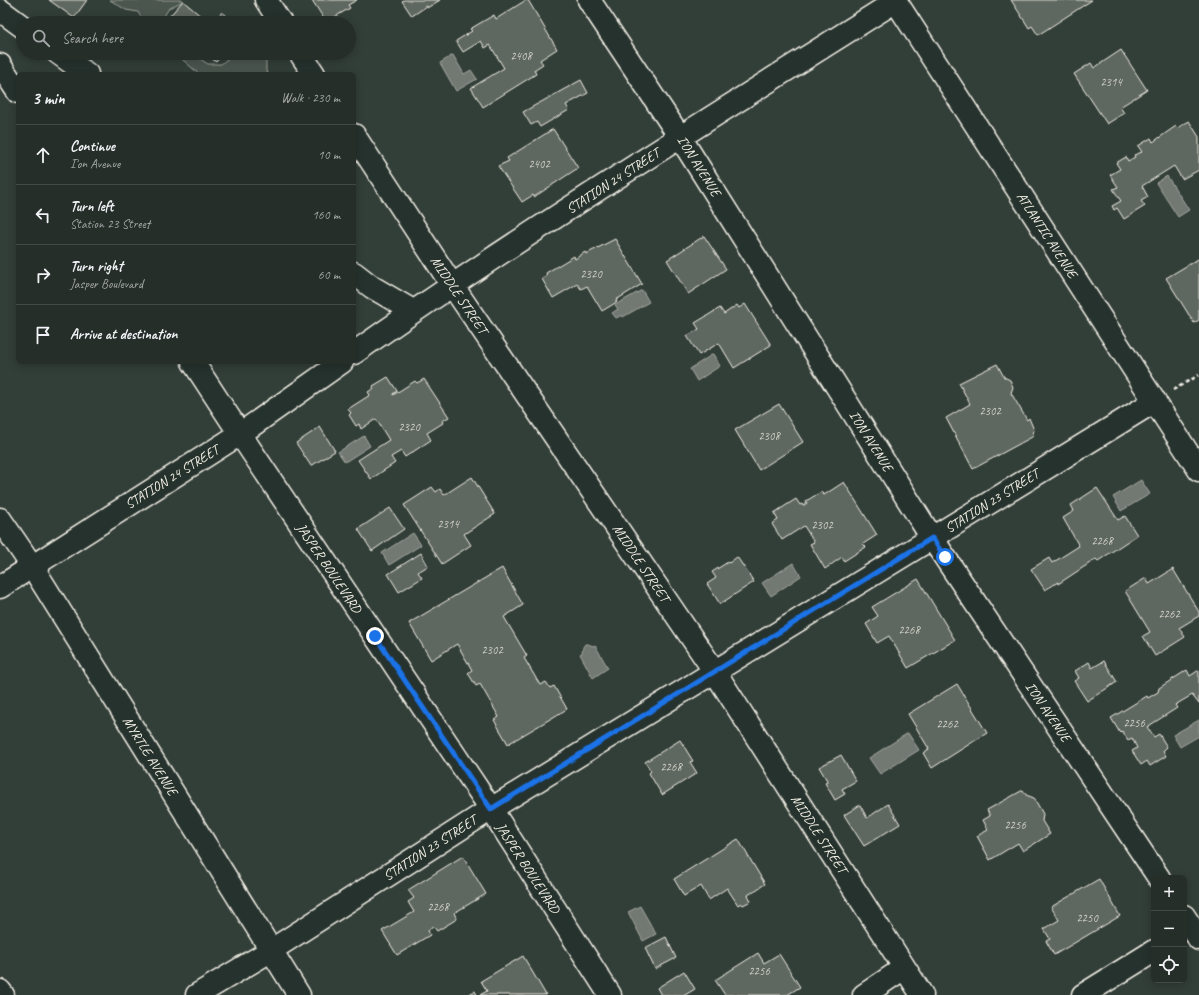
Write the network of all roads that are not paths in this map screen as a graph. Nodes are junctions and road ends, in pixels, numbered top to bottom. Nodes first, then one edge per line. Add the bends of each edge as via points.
1 (266, 0) edge
2 (589, 0) edge
3 (896, 0) edge
4 (0, 10) edge
5 (276, 16) edge
6 (16, 22) edge
7 (68, 60) edge
8 (305, 60) edge
9 (0, 65) edge
10 (84, 72) edge
11 (313, 72) edge
12 (16, 89) edge
13 (680, 137) junction
14 (356, 138) edge
15 (356, 275) edge
16 (452, 285) junction
17 (414, 311) junction
18 (356, 352) edge
19 (194, 364) edge
20 (339, 364) edge
21 (1155, 401) junction
22 (240, 434) junction
23 (1199, 470) edge
24 (0, 519) edge
25 (932, 538) junction
26 (32, 566) junction
27 (0, 587) edge
28 (715, 672) junction
29 (491, 809) junction
30 (1156, 875) edge
31 (270, 951) junction
32 (1151, 954) edge
33 (904, 968) junction
34 (0, 991) edge
35 (3, 995) edge
36 (197, 995) edge
37 (299, 995) edge
38 (610, 995) edge
39 (864, 995) edge
40 (922, 995) edge
41 (1083, 995) edge

1 - 5 street
2 - 13 street, I'ON AVENUE
3 - 13 street, STATION 24 STREET
3 - 21 street, ATLANTIC AVENUE
4 - 6 street
7 - 10 street
8 - 11 street
9 - 12 street
13 - 16 street, STATION 24 STREET
13 - 25 street, I'ON AVENUE
14 - 16 street, MIDDLE STREET
15 - 17 street via 372,287
16 - 17 street, STATION 24 STREET
16 - 28 street, MIDDLE STREET
17 - 18 street, STATION 24 STREET
19 - 22 street, JASPER BOULEVARD
20 - 22 street, STATION 24 STREET
21 - 23 street, ATLANTIC AVENUE
21 - 25 street, STATION 23 STREET
22 - 26 street, STATION 24 STREET
22 - 29 street, JASPER BOULEVARD
24 - 26 street, MYRTLE AVENUE
25 - 28 street, STATION 23 STREET
25 - 30 street, I'ON AVENUE
26 - 27 street, STATION 24 STREET
26 - 31 street, MYRTLE AVENUE
28 - 29 street, STATION 23 STREET
28 - 33 street, MIDDLE STREET
29 - 31 street, STATION 23 STREET
29 - 38 street, JASPER BOULEVARD
31 - 36 street, STATION 23 STREET
31 - 37 street, MYRTLE AVENUE
32 - 41 street
33 - 39 street
33 - 40 street, MIDDLE STREET
34 - 35 street

